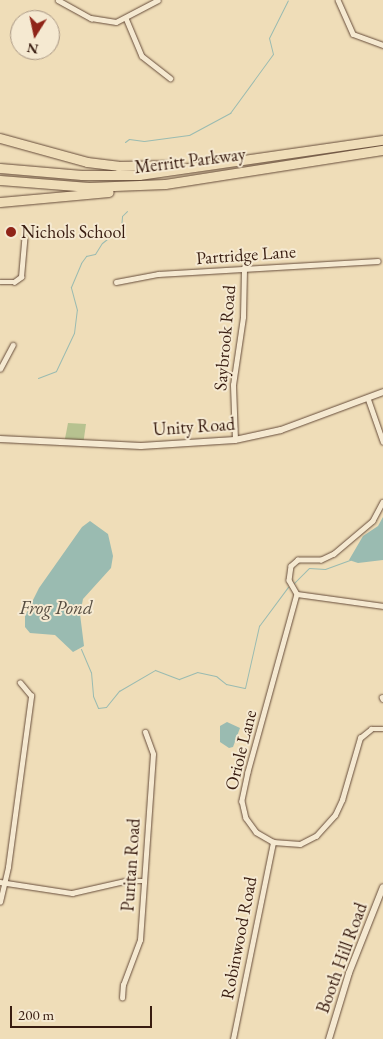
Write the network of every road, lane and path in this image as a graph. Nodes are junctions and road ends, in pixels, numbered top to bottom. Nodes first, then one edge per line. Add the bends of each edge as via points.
1 (58, 0) edge
2 (158, 0) edge
3 (338, 0) edge
4 (126, 18) junction
5 (383, 45) edge
6 (170, 78) dead end
7 (0, 138) edge
8 (383, 140) edge
9 (383, 150) edge
10 (212, 164) junction
11 (0, 168) edge
12 (0, 180) edge
13 (165, 184) junction
14 (0, 202) edge
15 (24, 239) dead end
16 (378, 261) dead end
17 (244, 268) junction
18 (0, 282) edge
19 (116, 282) dead end
20 (13, 345) dead end
21 (0, 369) edge
22 (383, 392) edge
23 (368, 398) junction
24 (0, 440) edge
25 (236, 440) junction
26 (383, 440) edge
27 (383, 502) edge
28 (297, 594) junction
29 (383, 606) edge
30 (20, 683) dead end
31 (383, 729) edge
32 (145, 732) dead end
33 (273, 842) junction
34 (143, 881) junction
35 (3, 883) edge
36 (383, 887) edge
37 (0, 902) edge
38 (122, 998) dead end
39 (233, 1039) edge
40 (329, 1039) edge

1 - 4 street via 91,18 116,22
2 - 4 street
3 - 5 street via 353,34
4 - 6 street via 142,56
7 - 10 highway via 62,157 118,166
8 - 10 highway, Merritt Parkway
9 - 13 highway, Merritt Parkway
10 - 11 highway, Merritt Parkway via 139,175 82,175
12 - 13 highway, Merritt Parkway via 89,187
13 - 14 highway
15 - 18 street via 21,277 14,282
16 - 17 street, Partridge Lane
17 - 19 street, Partridge Lane via 158,274
17 - 25 street, Saybrook Road via 243,317 233,384
20 - 21 street
22 - 23 main road, Unity Road
23 - 25 main road, Unity Road via 281,430
23 - 26 street
24 - 25 main road, Unity Road via 141,446
27 - 28 street via 373,521 334,554 321,560 298,560 291,566 289,580
28 - 29 street
28 - 33 street, Oriole Lane via 242,801 246,818 256,832
30 - 35 street via 31,696
31 - 33 street via 371,729 360,738 342,800 325,828 300,844
32 - 34 street, Puritan Road via 153,754
33 - 39 street, Robinwood Road
34 - 35 street via 126,881 72,893
34 - 38 street, Puritan Road via 140,940 123,985
35 - 37 street
36 - 40 main road, Booth Hill Road

